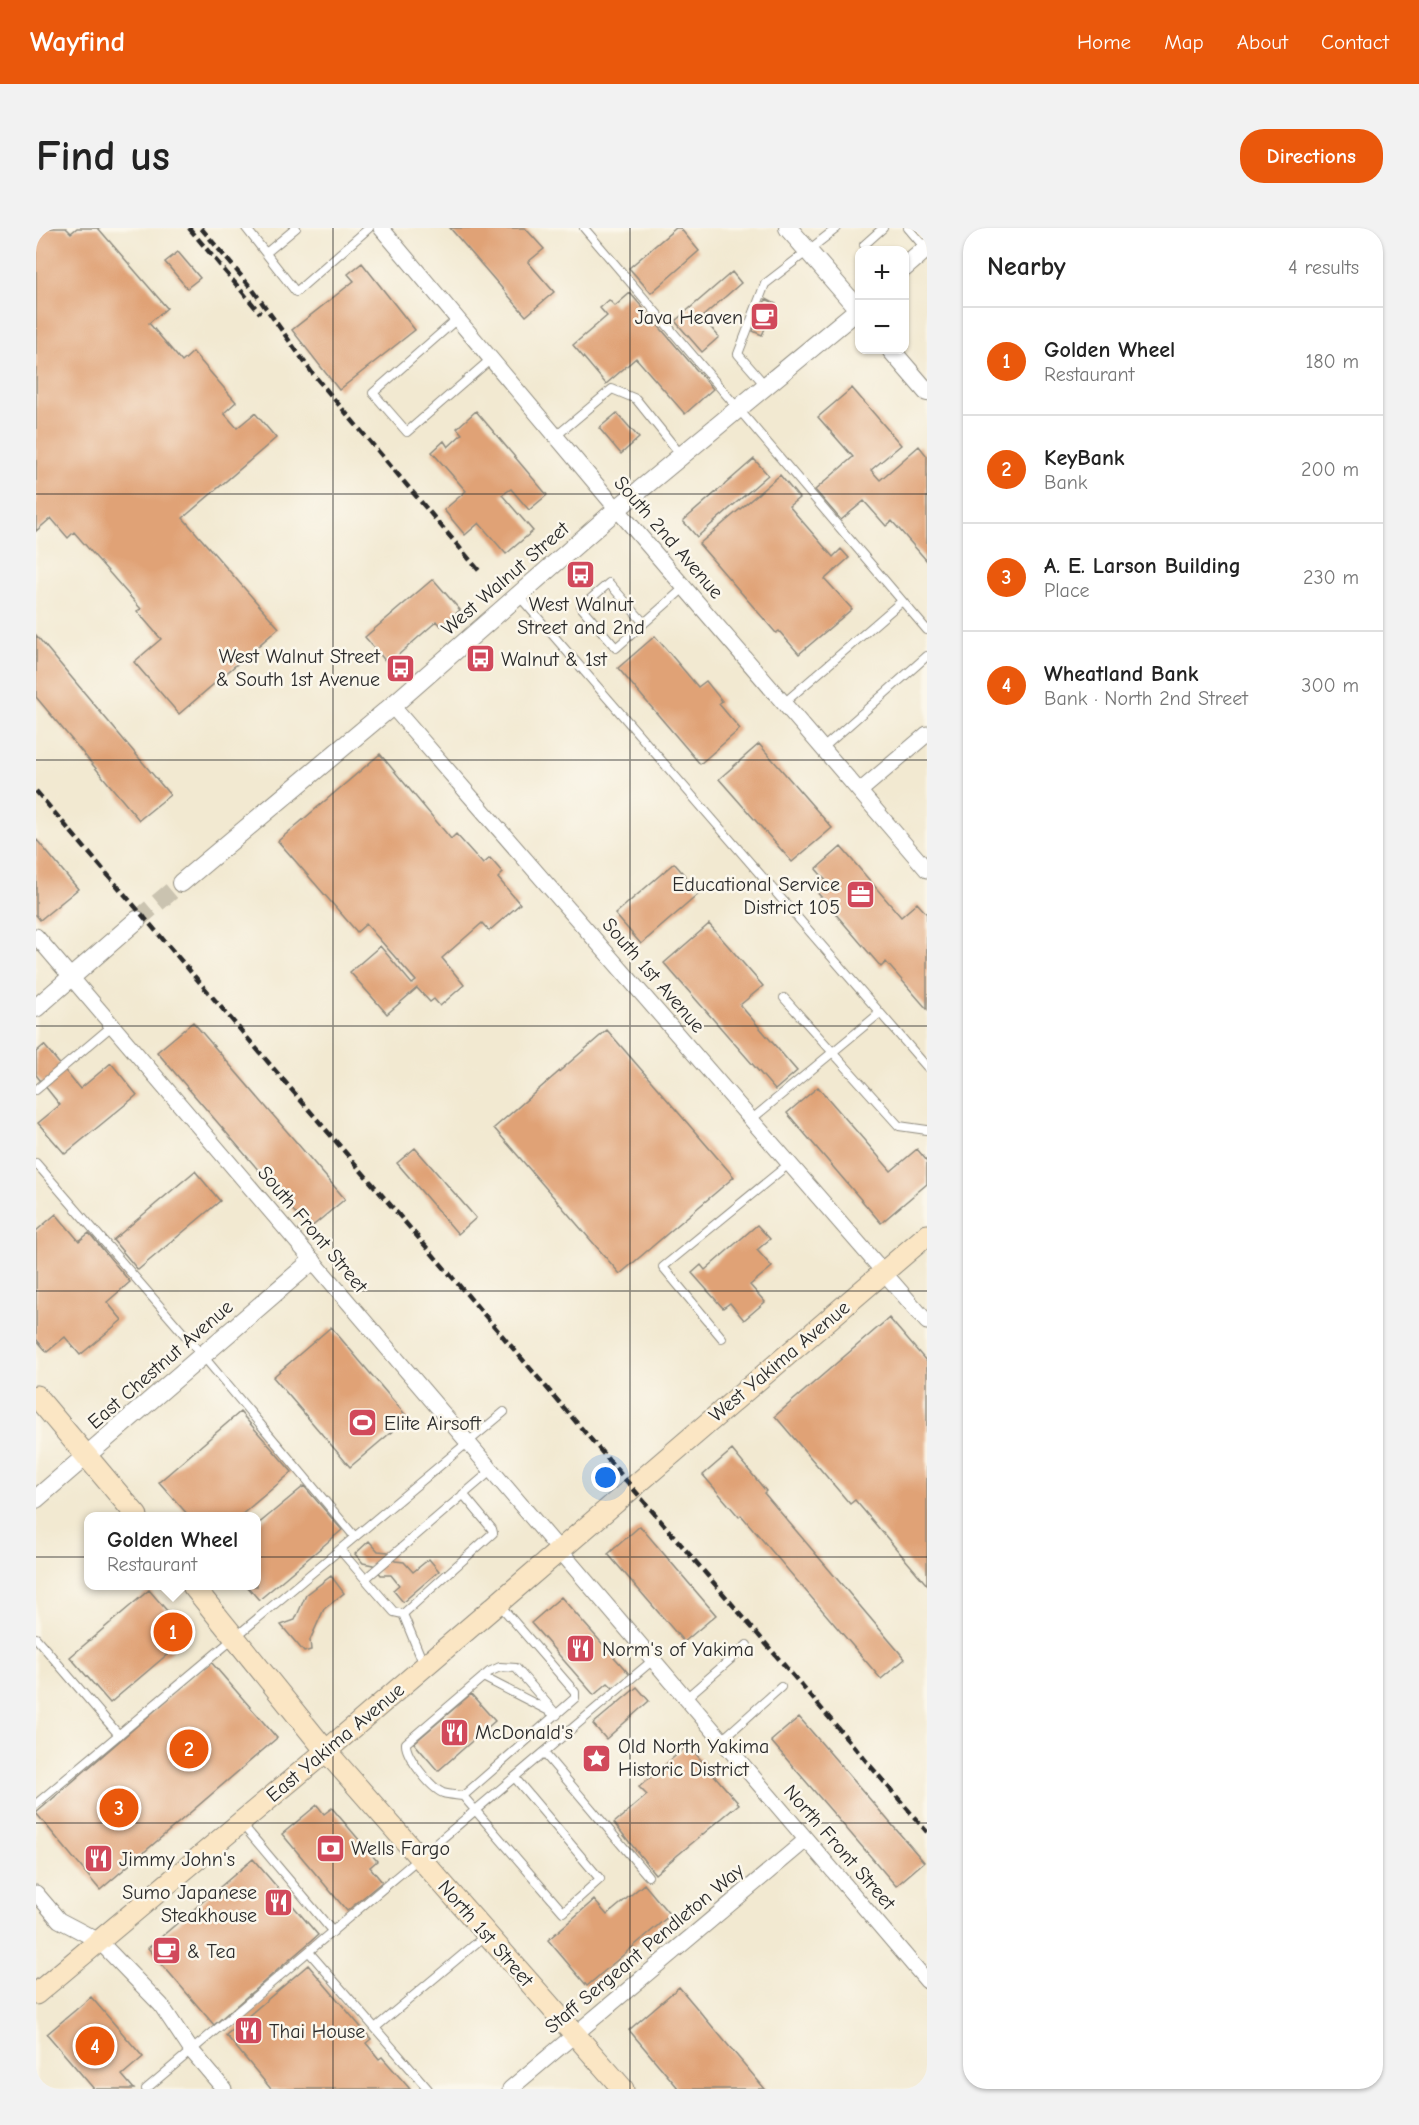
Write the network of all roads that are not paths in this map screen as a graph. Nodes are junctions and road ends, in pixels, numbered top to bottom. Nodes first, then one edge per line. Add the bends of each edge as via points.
1 (246, 228) edge
2 (296, 228) edge
3 (369, 228) edge
4 (381, 228) edge
5 (584, 228) edge
6 (788, 228) edge
7 (837, 228) edge
8 (883, 228) edge
9 (908, 228) edge
10 (864, 245) dead end
11 (927, 249) edge
12 (808, 252) junction
13 (266, 253) junction
14 (909, 264) edge
15 (855, 305) edge
16 (855, 313) edge
17 (457, 319) junction
18 (894, 354) edge
19 (491, 359) junction
20 (766, 386) junction
21 (927, 392) edge
22 (738, 409) junction
23 (556, 436) junction
24 (682, 456) junction
25 (617, 509) junction
26 (685, 587) junction
27 (519, 596) junction
28 (902, 601) junction
29 (644, 623) junction
30 (927, 630) edge
31 (927, 656) edge
32 (784, 703) junction
33 (392, 706) junction
34 (927, 734) edge
35 (823, 748) junction
36 (860, 791) junction
37 (927, 870) edge
38 (182, 883) tunnel mouth
39 (137, 920) tunnel mouth
40 (36, 936) edge
41 (72, 977) junction
42 (784, 998) dead end
43 (36, 1008) edge
44 (880, 1013) junction
45 (113, 1025) junction
46 (833, 1053) junction
47 (927, 1067) edge
48 (36, 1090) edge
49 (752, 1119) junction
50 (927, 1130) edge
51 (36, 1163) edge
52 (790, 1163) junction
53 (927, 1235) edge
54 (312, 1261) junction
55 (885, 1271) junction
56 (927, 1322) edge
57 (722, 1338) dead end
58 (203, 1356) junction
59 (36, 1396) edge
60 (504, 1412) dead end
61 (468, 1442) junction
62 (88, 1456) junction
63 (492, 1470) junction
64 (631, 1487) joint
65 (463, 1494) junction
66 (36, 1499) edge
67 (134, 1512) edge
68 (355, 1537) junction
69 (559, 1548) junction
70 (340, 1550) junction
71 (365, 1579) junction
72 (196, 1590) edge
73 (498, 1603) junction
74 (403, 1614) junction
75 (36, 1638) edge
76 (235, 1638) junction
77 (747, 1645) dead end
78 (653, 1660) junction
79 (424, 1666) junction
80 (483, 1677) junction
81 (781, 1687) dead end
82 (686, 1698) junction
83 (557, 1715) junction
84 (119, 1735) junction
85 (722, 1740) junction
86 (326, 1751) junction
87 (544, 1753) junction
88 (515, 1778) junction
89 (463, 1796) junction
90 (36, 1804) edge
91 (476, 1811) junction
92 (240, 1822) junction
93 (806, 1840) junction
94 (421, 1859) junction
95 (648, 1876) dead end
96 (36, 1893) edge
97 (333, 1932) junction
98 (487, 1934) junction
99 (99, 1941) junction
100 (309, 1952) junction
101 (927, 1981) edge
102 (36, 1994) edge
103 (375, 2028) junction
104 (575, 2034) junction
105 (191, 2050) junction
106 (146, 2089) edge
107 (224, 2089) edge
108 (428, 2089) edge
109 (510, 2089) edge
110 (623, 2089) edge

1 - 13 lane
2 - 13 lane
3 - 13 lane via 296,292
4 - 17 street, South 2nd Avenue
5 - 22 lane
6 - 12 street
7 - 12 lane
8 - 10 lane
9 - 11 lane
11 - 14 street
12 - 15 street
12 - 20 lane via 765,284 738,354
16 - 20 street, West Walnut Street
17 - 19 street, South 2nd Avenue
17 - 19 lane via 373,393 407,432
18 - 21 street
19 - 23 street, South 2nd Avenue
20 - 22 street, West Walnut Street
22 - 24 street, West Walnut Street
22 - 28 lane
23 - 24 lane via 612,389 636,399
23 - 25 street, South 2nd Avenue
24 - 25 street, West Walnut Street
25 - 26 street, South 2nd Avenue
25 - 27 street, West Walnut Street
26 - 29 lane
26 - 32 street, South 2nd Avenue
27 - 33 street, West Walnut Street
27 - 44 lane
28 - 30 lane
28 - 32 lane
29 - 29 lane via 609,583 581,607 616,648
31 - 35 lane
32 - 35 street, South 2nd Avenue
33 - 38 street, West Walnut Street
33 - 49 street, South 1st Avenue
34 - 36 street
35 - 36 street, South 2nd Avenue
36 - 37 street, South 2nd Avenue
39 - 41 street
40 - 41 street, South Front Street
41 - 43 street
41 - 45 street, South Front Street
42 - 46 lane
44 - 46 lane
44 - 47 lane
45 - 48 lane
45 - 54 street, South Front Street
46 - 49 lane
46 - 50 lane via 899,1126
49 - 52 street, South 1st Avenue
51 - 58 lane
52 - 55 street, South 1st Avenue
52 - 57 lane via 663,1267
53 - 55 main road, West Yakima Avenue
54 - 58 street, East Chestnut Avenue
54 - 61 street, South Front Street
55 - 56 street, South 1st Avenue
55 - 64 main road, West Yakima Avenue
58 - 62 street, East Chestnut Avenue
58 - 68 lane
59 - 62 main road
60 - 61 lane
61 - 63 street, South Front Street
61 - 68 lane
62 - 66 street, East Chestnut Avenue
62 - 67 main road
63 - 65 lane
63 - 69 street, South Front Street
64 - 69 main road, East Yakima Avenue
65 - 71 lane
65 - 74 lane via 493,1533
68 - 70 lane
69 - 73 main road, East Yakima Avenue
69 - 78 street, North Front Street
70 - 71 lane
70 - 76 lane
71 - 74 lane via 394,1612
72 - 76 main road, North 1st Street
73 - 79 main road, East Yakima Avenue
73 - 83 lane via 575,1692 573,1701
74 - 79 lane
75 - 84 lane
76 - 84 lane
76 - 86 main road, North 1st Street
77 - 82 lane
78 - 82 street, North Front Street
78 - 87 lane
79 - 86 main road, East Yakima Avenue
80 - 83 lane
80 - 83 lane via 500,1667 516,1668
80 - 89 lane via 405,1746 410,1759 437,1788
81 - 85 lane
82 - 85 street, North Front Street
83 - 89 lane
84 - 90 lane
85 - 93 street, North Front Street
86 - 92 main road, East Yakima Avenue
86 - 94 main road, North 1st Street
87 - 88 lane
87 - 95 lane
88 - 91 lane
88 - 91 lane via 600,1879 563,1912
89 - 91 lane
91 - 94 lane
92 - 97 lane
92 - 99 main road, East Yakima Avenue
93 - 101 street, North Front Street
93 - 104 street, Staff Sergeant Pendleton Way
94 - 97 lane
94 - 98 main road, North 1st Street
96 - 99 street via 59,1920
97 - 100 lane
98 - 103 lane
98 - 104 main road, North 1st Street
99 - 102 main road, East Yakima Avenue
99 - 105 street via 161,2005
100 - 103 lane
100 - 105 lane
103 - 108 lane
104 - 109 street, Staff Sergeant Pendleton Way
104 - 110 main road, North 1st Street
105 - 106 lane
105 - 107 street

